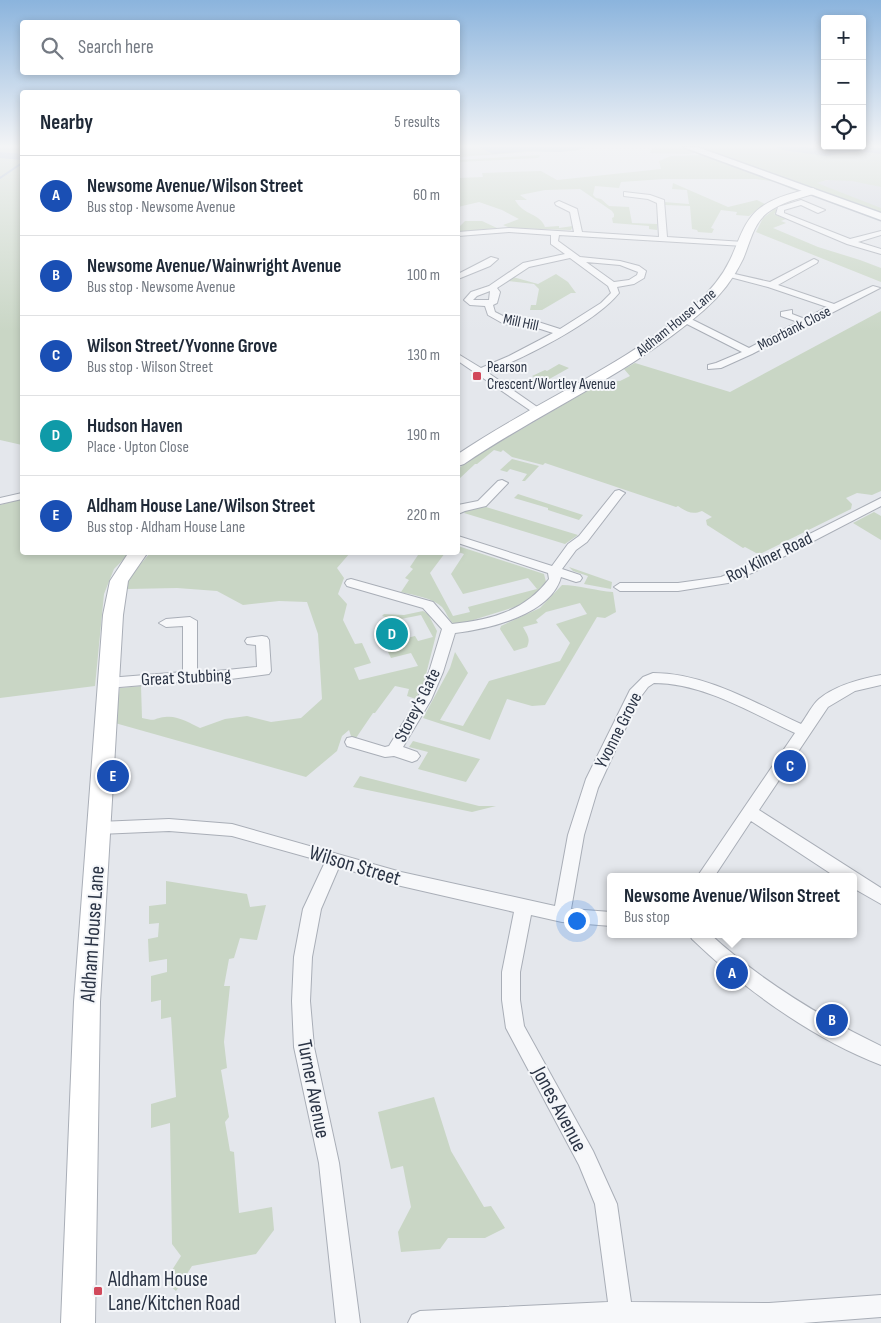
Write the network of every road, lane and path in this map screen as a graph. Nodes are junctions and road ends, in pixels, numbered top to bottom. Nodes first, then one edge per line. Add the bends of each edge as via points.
1 (569, 209) edge
2 (661, 209) edge
3 (766, 209) edge
4 (783, 209) edge
5 (859, 209) edge
6 (881, 217) edge
7 (555, 233) junction
8 (881, 233) edge
9 (460, 234) edge
10 (578, 234) junction
11 (663, 239) junction
12 (850, 242) junction
13 (744, 244) junction
14 (881, 252) edge
15 (575, 258) junction
16 (814, 261) dead end
17 (492, 263) dead end
18 (506, 269) dead end
19 (515, 272) junction
20 (729, 274) junction
21 (460, 276) edge
22 (612, 285) junction
23 (771, 285) junction
24 (492, 288) junction
25 (876, 288) dead end
26 (489, 305) junction
27 (834, 307) junction
28 (788, 312) dead end
29 (684, 319) junction
30 (805, 322) junction
31 (561, 332) junction
32 (749, 352) junction
33 (460, 358) edge
34 (711, 367) dead end
35 (480, 372) junction
36 (538, 411) junction
37 (460, 460) edge
38 (502, 483) dead end
39 (620, 493) dead end
40 (20, 496) edge
41 (0, 501) edge
42 (881, 501) edge
43 (460, 509) edge
44 (460, 540) edge
45 (137, 555) edge
46 (554, 571) junction
47 (576, 578) dead end
48 (351, 583) dead end
49 (620, 587) dead end
50 (166, 623) dead end
51 (448, 630) junction
52 (252, 641) dead end
53 (190, 676) junction
54 (881, 680) edge
55 (108, 683) junction
56 (803, 731) junction
57 (352, 742) dead end
58 (394, 750) junction
59 (412, 756) dead end
60 (749, 812) junction
61 (98, 828) junction
62 (334, 860) junction
63 (708, 873) edge
64 (844, 873) edge
65 (857, 882) edge
66 (881, 897) edge
67 (524, 906) junction
68 (562, 914) junction
69 (607, 919) edge
70 (703, 938) edge
71 (881, 1056) edge
72 (881, 1306) edge
73 (621, 1314) junction
74 (78, 1323) edge
75 (348, 1323) edge
76 (420, 1323) edge

1 - 10 street via 574,211
2 - 11 street
3 - 13 street, Aldham House Lane via 755,219
4 - 12 street via 780,214
5 - 6 main road
7 - 9 street via 509,230
7 - 10 street
7 - 15 street via 554,242
8 - 12 street
10 - 11 street
11 - 13 street
12 - 14 street
13 - 20 street, Aldham House Lane
15 - 19 street, Mill Hill via 533,262
15 - 22 street
15 - 22 street, Mill Hill via 596,259 642,271 641,276 631,282
16 - 23 street
17 - 21 street
18 - 19 street
19 - 24 street, Mill Hill
20 - 23 street
20 - 29 street, Aldham House Lane via 714,293
22 - 31 street via 612,298
23 - 27 street
24 - 26 street, Mill Hill via 496,296
24 - 26 street, Mill Hill via 474,294 468,300
25 - 27 street, Moorbank Close
26 - 31 street, Mill Hill via 491,314 507,322 532,323
27 - 30 street, Moorbank Close
28 - 30 street via 784,314
29 - 32 street
29 - 36 street, Aldham House Lane via 620,365
30 - 32 street, Moorbank Close
31 - 35 street via 504,364
32 - 34 street, Moorbank Close
33 - 35 street
35 - 36 street
36 - 37 street, Aldham House Lane
38 - 43 street via 482,504
39 - 46 street via 614,506 572,547
40 - 41 street
42 - 49 street, Roy Kilner Road via 724,580 678,587
44 - 46 street
45 - 55 street, Aldham House Lane via 125,569 116,587
46 - 47 street
46 - 51 street via 555,579 530,606 492,621
48 - 51 street via 428,606
50 - 53 street via 190,621
51 - 58 street, Storey's Gate via 424,700
52 - 53 street, Great Stubbing via 262,640 265,676
53 - 55 street, Great Stubbing
54 - 56 street via 862,682 823,703
55 - 61 street, Aldham House Lane
56 - 60 street
56 - 68 street, Yvonne Grove via 748,706 672,678 651,678 639,687 589,788 569,863
57 - 58 street, Storey's Gate via 385,752
58 - 59 street
60 - 63 street
60 - 64 street
61 - 62 street, Wilson Street via 170,825 232,830
61 - 74 street, Aldham House Lane via 88,1002
62 - 67 street, Wilson Street via 401,880
62 - 75 street, Turner Avenue via 312,908 303,957 301,1001 304,1047 329,1163
65 - 66 street
67 - 68 street, Wilson Street
67 - 73 street, Jones Avenue via 511,972 516,1028 586,1158 606,1204
68 - 69 street, Wilson Street
70 - 71 street via 744,974 800,1013
72 - 73 street via 769,1314
73 - 76 street

